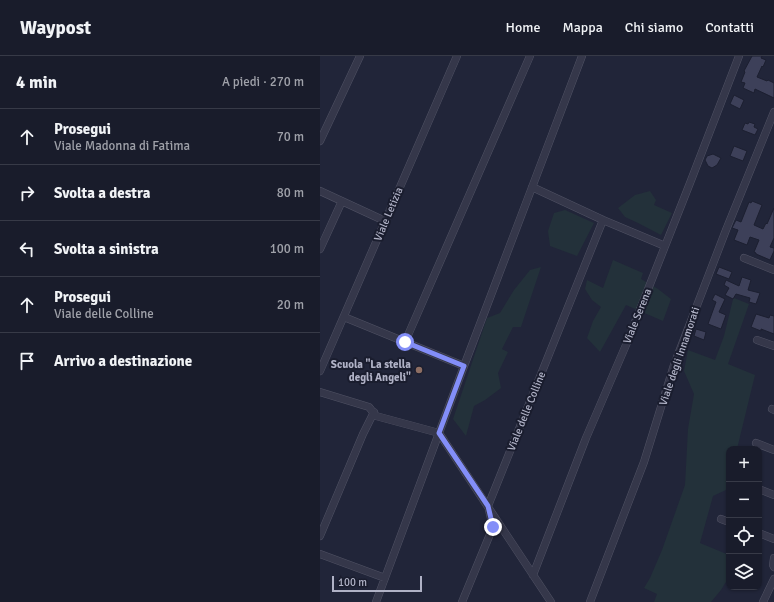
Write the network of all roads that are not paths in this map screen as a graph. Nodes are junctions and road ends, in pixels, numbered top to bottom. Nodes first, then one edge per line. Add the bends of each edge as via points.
1 (360, 56) edge
2 (457, 56) edge
3 (530, 56) edge
4 (582, 56) edge
5 (739, 56) edge
6 (774, 112) edge
7 (320, 141) edge
8 (532, 187) junction
9 (320, 191) edge
10 (342, 201) junction
11 (603, 220) junction
12 (385, 221) junction
13 (665, 246) junction
14 (320, 249) edge
15 (744, 258) dead end
16 (774, 270) edge
17 (344, 317) junction
18 (757, 340) dead end
19 (405, 342) junction
20 (774, 346) edge
21 (464, 366) junction
22 (320, 371) edge
23 (320, 392) edge
24 (374, 412) junction
25 (439, 433) junction
26 (756, 443) dead end
27 (774, 450) edge
28 (762, 491) edge
29 (774, 495) edge
30 (488, 506) junction
31 (721, 519) dead end
32 (726, 521) edge
33 (762, 534) edge
34 (320, 536) edge
35 (774, 539) edge
36 (320, 554) edge
37 (533, 574) junction
38 (385, 578) junction
39 (774, 578) edge
40 (376, 602) edge
41 (462, 602) edge
42 (551, 602) edge
43 (590, 602) edge
44 (763, 602) edge

1 - 7 street
2 - 12 street, Viale Letizia
3 - 19 street
4 - 8 street
5 - 13 street, Viale Serena
6 - 43 street, Viale degli Innamorati via 674,365 644,462
8 - 11 street
8 - 21 street
9 - 10 street
10 - 12 street
10 - 14 street
11 - 13 street
11 - 30 street, Viale delle Colline
12 - 17 street, Viale Letizia
13 - 37 street, Viale Serena
15 - 16 street
17 - 19 street
17 - 22 street, Viale Letizia
18 - 20 street
19 - 21 street
21 - 25 street
23 - 24 street via 369,407
24 - 25 street via 376,416
24 - 34 street
25 - 30 street
25 - 38 street
26 - 27 street
28 - 29 street
30 - 37 street
30 - 41 street via 493,527
31 - 32 street
33 - 35 street
36 - 38 street
37 - 42 street
38 - 40 street
39 - 44 street

